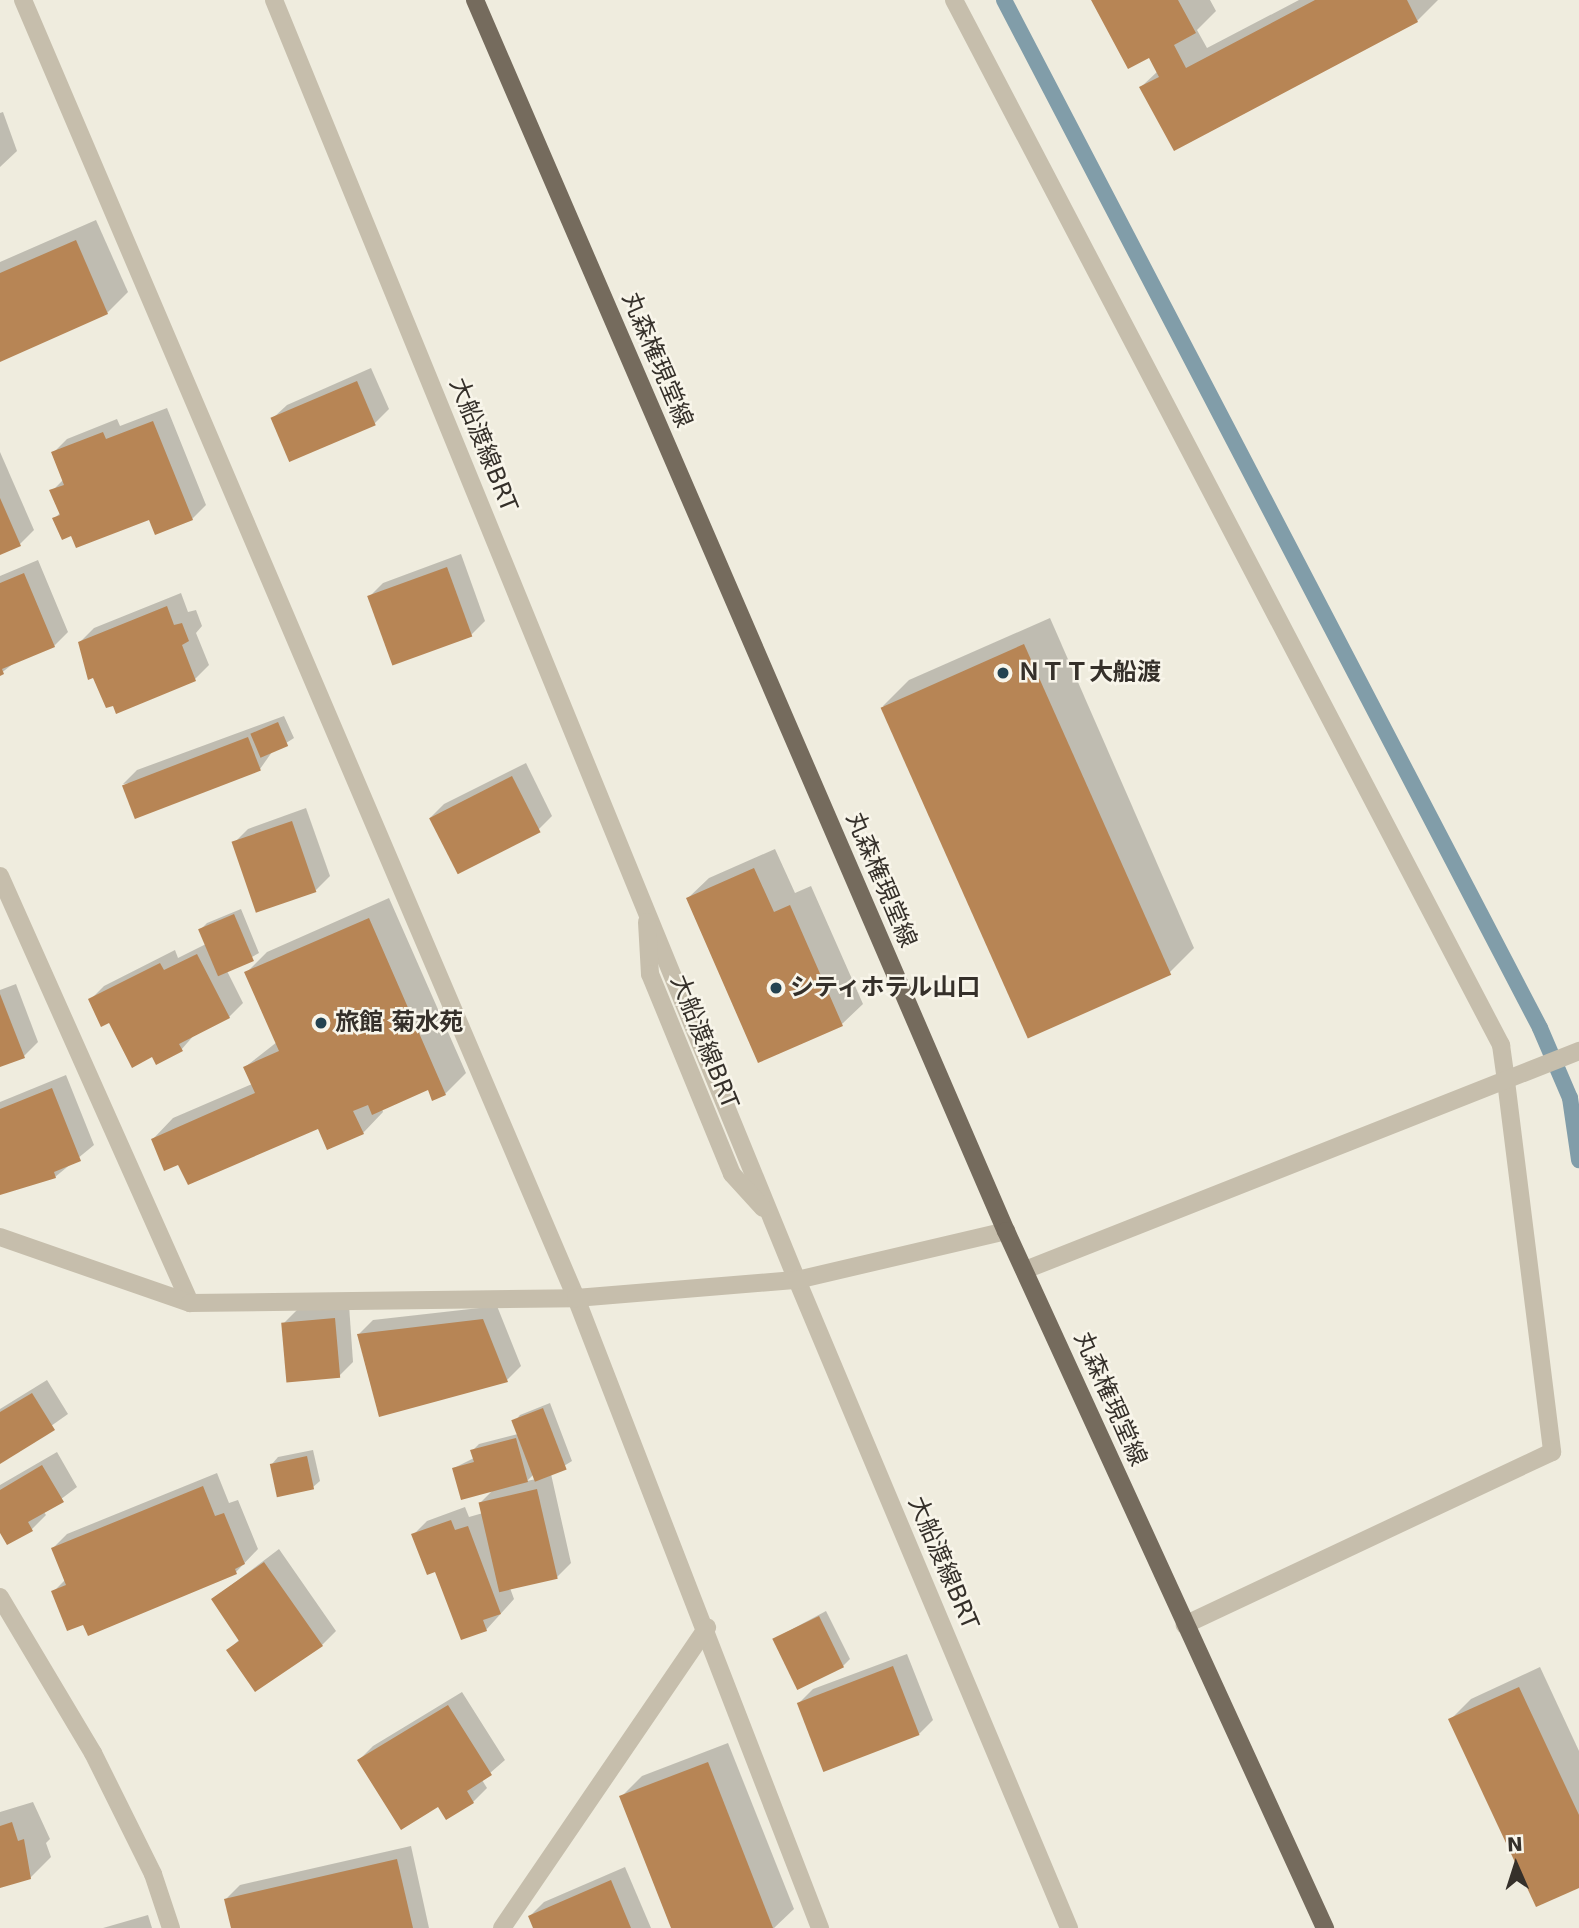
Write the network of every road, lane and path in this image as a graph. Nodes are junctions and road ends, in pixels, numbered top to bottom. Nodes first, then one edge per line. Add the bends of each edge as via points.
1 (23, 0) edge
2 (274, 0) edge
3 (475, 0) edge
4 (954, 0) edge
5 (0, 876) edge
6 (1579, 1051) edge
7 (1506, 1081) junction
8 (1006, 1231) junction
9 (0, 1237) edge
10 (1024, 1270) junction
11 (797, 1280) junction
12 (576, 1298) junction
13 (190, 1303) junction
14 (0, 1597) edge
15 (1185, 1625) junction
16 (707, 1627) junction
17 (171, 1928) edge
18 (502, 1928) edge
19 (820, 1928) edge
20 (1069, 1928) edge
21 (1325, 1928) edge

1 - 12 street
2 - 11 street, 大船渡線BRT
3 - 8 main road, 丸森権現堂線
4 - 7 street via 1494,1033
5 - 13 street
6 - 7 street
7 - 10 street
7 - 15 street via 1552,1452
8 - 10 main road, 丸森権現堂線
8 - 11 street
9 - 13 street
10 - 15 main road, 丸森権現堂線
11 - 12 street
11 - 20 street, 大船渡線BRT
12 - 13 street
12 - 16 street
14 - 17 street via 93,1753 153,1874
15 - 21 main road, 丸森権現堂線
16 - 18 street
16 - 19 street

